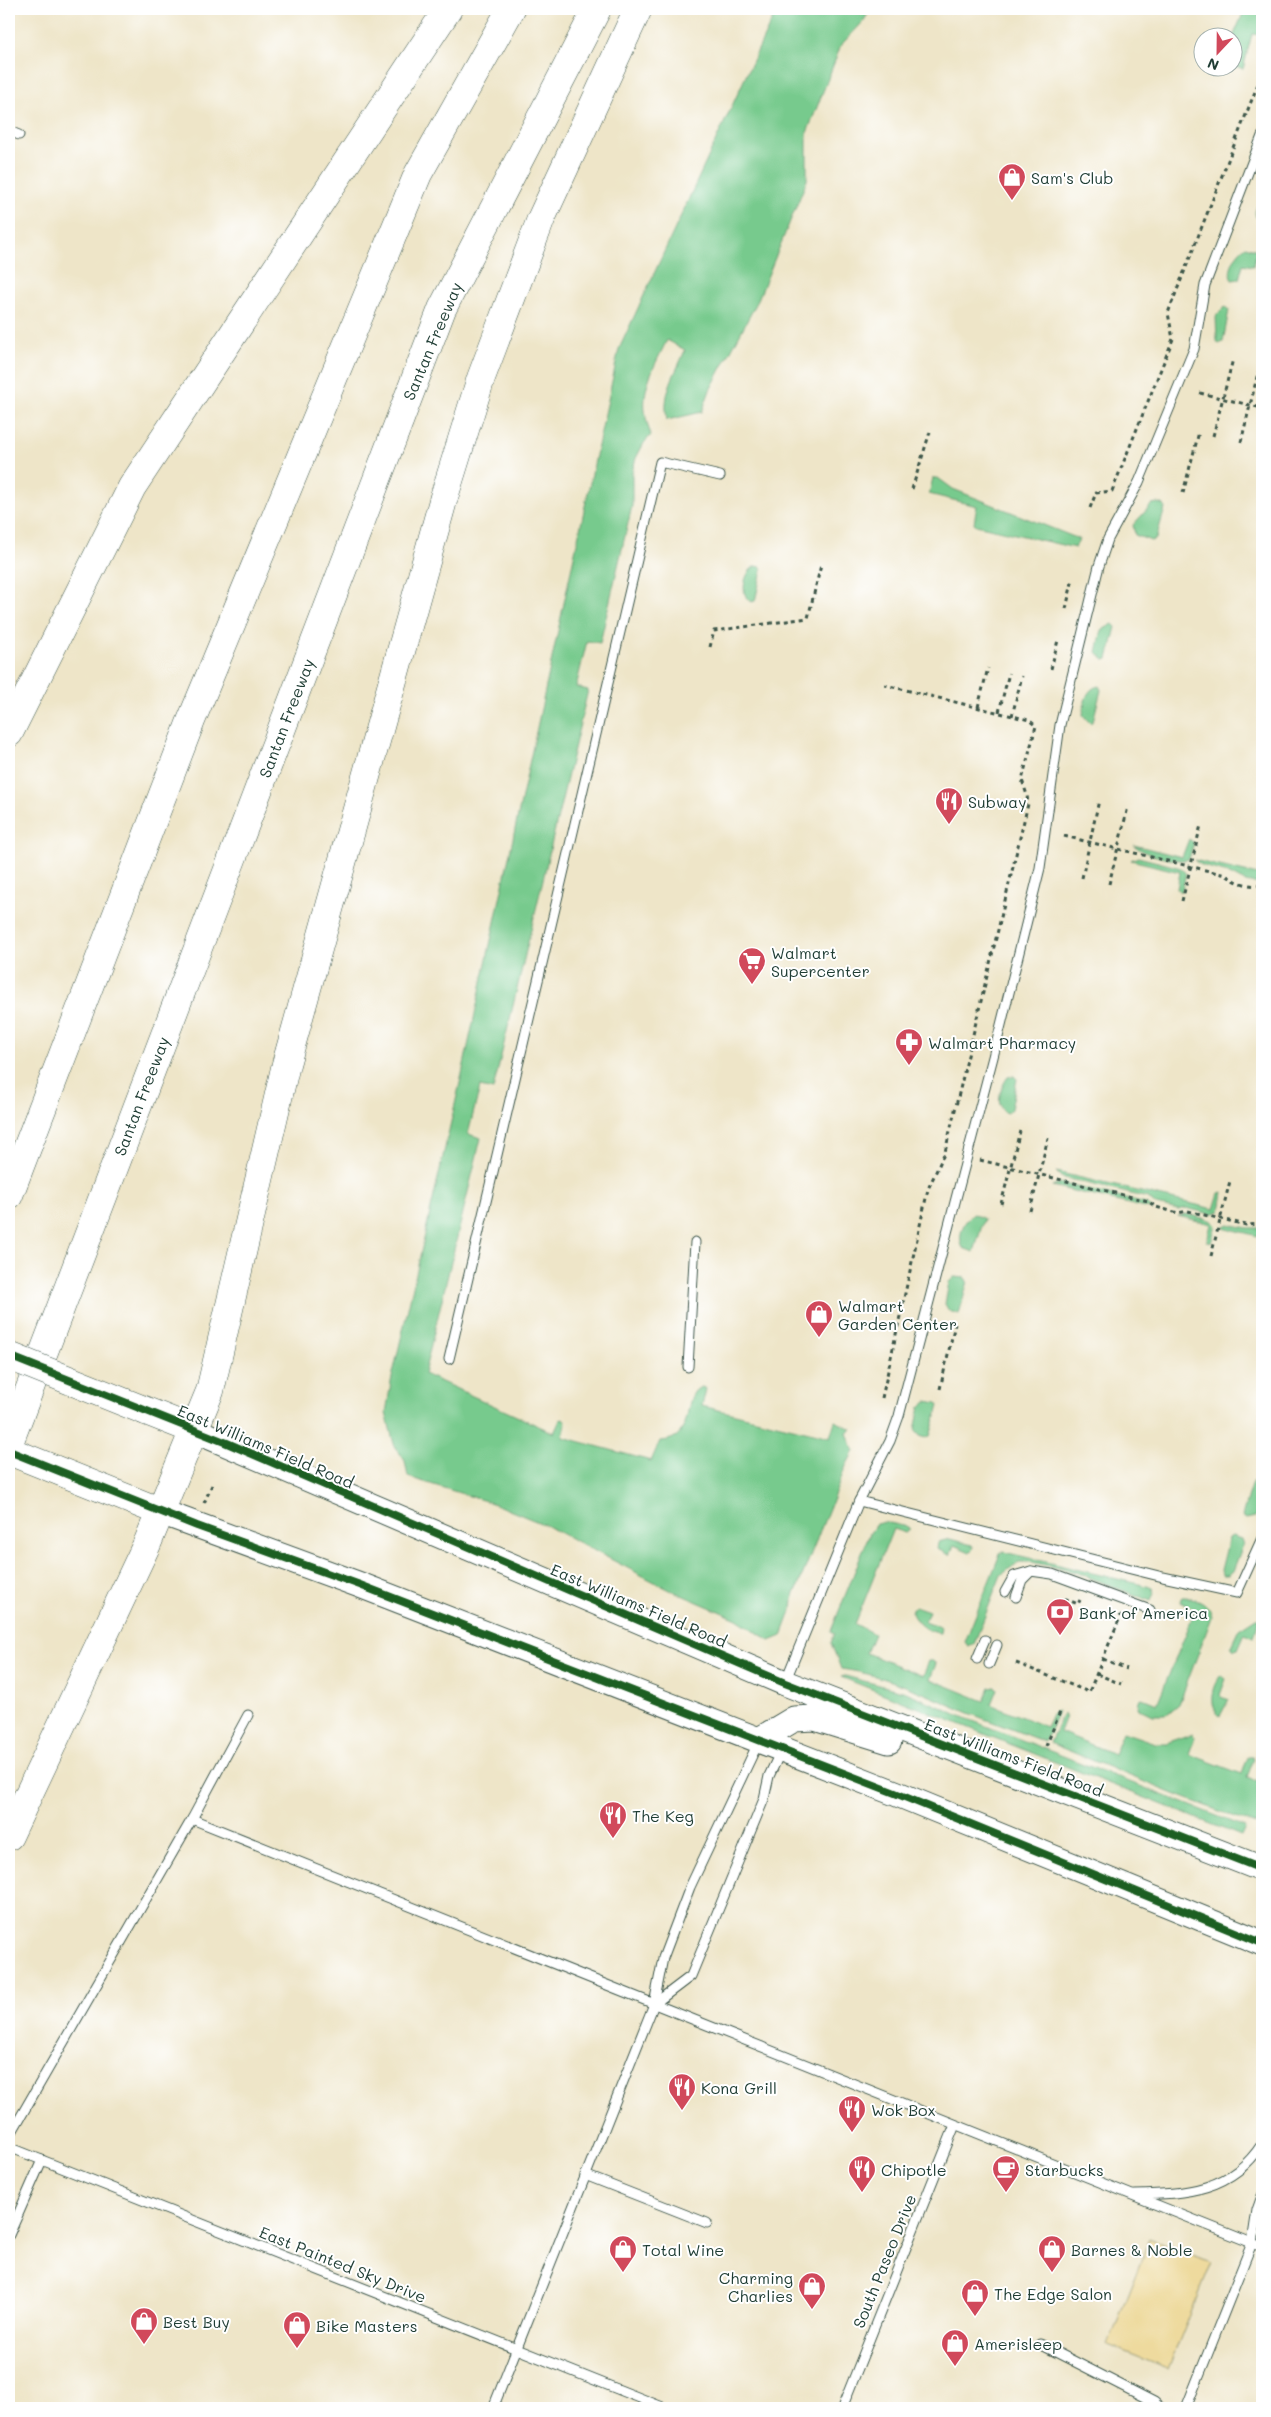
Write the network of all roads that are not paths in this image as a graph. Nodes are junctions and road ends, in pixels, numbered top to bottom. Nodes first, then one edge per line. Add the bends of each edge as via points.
1 (448, 9) edge
2 (512, 9) edge
3 (598, 9) edge
4 (638, 9) edge
5 (9, 131) edge
6 (19, 135) dead end
7 (1262, 136) edge
8 (720, 476) dead end
9 (9, 733) edge
10 (9, 1195) edge
11 (695, 1242) dead end
12 (9, 1356) edge
13 (449, 1359) dead end
14 (688, 1368) dead end
15 (194, 1430) junction
16 (9, 1443) edge
17 (9, 1451) edge
18 (859, 1501) junction
19 (161, 1512) junction
20 (1262, 1538) edge
21 (1031, 1570) junction
22 (1005, 1592) dead end
23 (1016, 1596) dead end
24 (1150, 1610) dead end
25 (985, 1640) dead end
26 (997, 1645) dead end
27 (977, 1659) dead end
28 (989, 1664) dead end
29 (785, 1682) junction
30 (248, 1714) dead end
31 (770, 1745) junction
32 (948, 1746) junction
33 (192, 1819) junction
34 (9, 1836) edge
35 (1262, 1869) edge
36 (1262, 1943) edge
37 (654, 2004) junction
38 (955, 2125) junction
39 (9, 2137) edge
40 (1262, 2144) edge
41 (9, 2147) edge
42 (42, 2160) junction
43 (585, 2175) junction
44 (1130, 2196) junction
45 (1262, 2196) edge
46 (707, 2223) dead end
47 (9, 2235) edge
48 (1262, 2238) edge
49 (1252, 2243) junction
50 (1262, 2247) edge
51 (1040, 2344) dead end
52 (516, 2349) junction
53 (493, 2408) edge
54 (665, 2408) edge
55 (842, 2408) edge
56 (1160, 2408) edge
57 (1186, 2408) edge

1 - 9 main road via 132,487
2 - 10 main road via 418,174 191,721
3 - 16 main road, Santan Freeway via 442,309
4 - 15 main road via 541,220 482,378 444,497 286,1064 210,1391
5 - 6 lane
7 - 18 lane via 1205,285 1194,349 1139,482 1108,540 1099,566 1060,725 1040,868 968,1156 899,1416 890,1441
8 - 13 lane via 660,462
11 - 14 lane
12 - 15 main road, East Williams Field Road, bridge
15 - 19 main road
15 - 29 main road, East Williams Field Road
17 - 19 main road
18 - 20 lane via 1237,1593
18 - 29 lane
19 - 31 main road via 360,1585
19 - 34 main road
21 - 22 lane via 1014,1576
21 - 23 lane via 1022,1580
21 - 24 lane via 1052,1574
25 - 27 lane
26 - 28 lane
29 - 32 main road, East Williams Field Road
30 - 33 lane
31 - 32 main road via 794,1719 815,1718 902,1745
31 - 36 main road
31 - 37 lane via 690,1887 663,1958
31 - 37 lane via 764,1799 691,1976
32 - 35 main road, East Williams Field Road
33 - 37 lane
33 - 39 lane
37 - 38 lane
37 - 43 lane
38 - 44 lane
38 - 55 lane, South Paseo Drive
40 - 44 lane via 1236,2174 1211,2186 1169,2194
41 - 42 lane, East Painted Sky Drive
42 - 47 lane
42 - 52 lane, East Painted Sky Drive
43 - 46 lane
43 - 52 lane
44 - 49 lane
45 - 49 lane
48 - 49 lane
49 - 50 lane
49 - 57 lane
51 - 56 lane
52 - 53 lane
52 - 54 lane, East Painted Sky Drive

